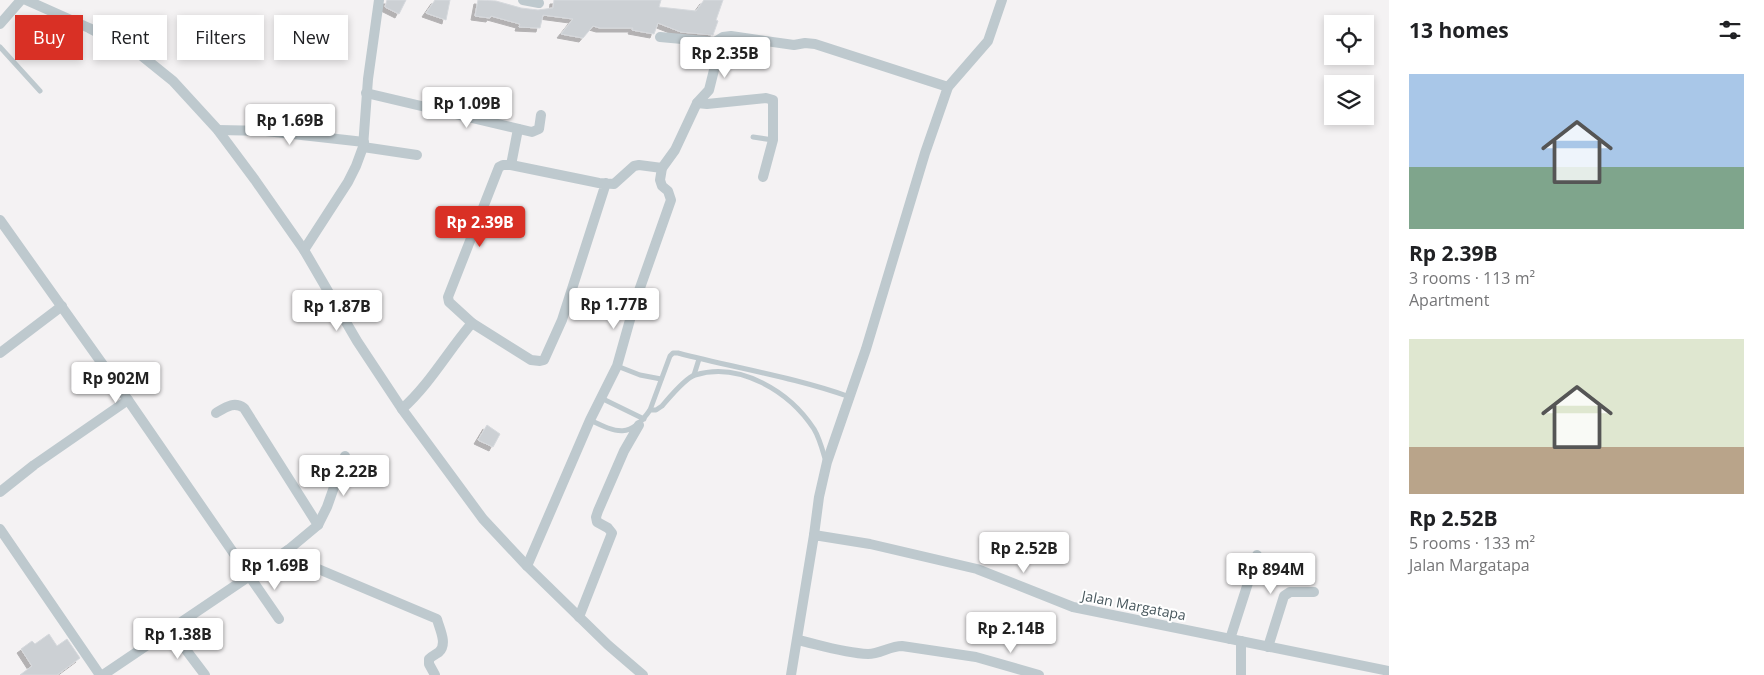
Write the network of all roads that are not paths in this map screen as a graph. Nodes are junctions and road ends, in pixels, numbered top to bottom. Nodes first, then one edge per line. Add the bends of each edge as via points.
1 (21, 0) edge
2 (26, 0) edge
3 (379, 0) edge
4 (523, 0) edge
5 (1002, 0) edge
6 (539, 3) dead end
7 (0, 24) edge
8 (660, 37) dead end
9 (715, 42) junction
10 (0, 47) edge
11 (948, 87) junction
12 (40, 91) dead end
13 (366, 93) junction
14 (697, 103) junction
15 (541, 115) dead end
16 (518, 128) junction
17 (218, 130) junction
18 (753, 137) dead end
19 (773, 140) junction
20 (363, 145) junction
21 (417, 155) dead end
22 (511, 165) junction
23 (662, 168) junction
24 (763, 177) dead end
25 (606, 183) junction
26 (0, 220) edge
27 (304, 250) junction
28 (62, 306) junction
29 (472, 322) junction
30 (0, 353) edge
31 (700, 359) junction
32 (617, 366) junction
33 (694, 375) junction
34 (661, 379) junction
35 (850, 397) junction
36 (601, 398) junction
37 (128, 400) junction
38 (402, 409) junction
39 (650, 410) junction
40 (216, 412) dead end
41 (590, 420) junction
42 (641, 422) junction
43 (345, 456) dead end
44 (827, 462) junction
45 (0, 492) edge
46 (318, 525) junction
47 (0, 529) edge
48 (814, 535) junction
49 (288, 550) junction
50 (1257, 555) dead end
51 (527, 566) junction
52 (250, 576) junction
53 (1314, 592) dead end
54 (579, 617) junction
55 (279, 620) dead end
56 (171, 630) junction
57 (1230, 639) junction
58 (798, 640) junction
59 (1241, 641) junction
60 (1268, 646) junction
61 (1389, 671) edge
62 (101, 675) edge
63 (205, 675) edge
64 (435, 675) edge
65 (643, 675) edge
66 (791, 675) edge
67 (1039, 675) edge
68 (1241, 675) edge

1 - 7 street
2 - 17 street via 142,56 173,81
3 - 13 street
4 - 6 street
5 - 11 street via 988,41
8 - 9 street
9 - 11 street via 731,36 794,45 815,44
9 - 14 street via 715,66 709,90
10 - 12 lane
11 - 35 street
13 - 16 street
13 - 20 street
14 - 19 street via 771,99
14 - 23 street via 675,150
15 - 16 street via 536,131
16 - 22 street
17 - 20 street via 266,131
17 - 27 street
18 - 19 lane
19 - 24 street
20 - 21 street
20 - 27 street via 348,182
22 - 25 street
22 - 29 street via 497,169 448,297 449,302
23 - 25 street via 634,166 619,182
23 - 32 street via 660,180 671,200 635,302
25 - 29 street via 562,320 544,360 531,360
26 - 28 street
27 - 38 street via 357,341
28 - 30 street
28 - 37 street
29 - 38 street via 434,374
31 - 33 lane
31 - 34 lane via 673,354
31 - 35 lane via 783,377
32 - 34 lane
32 - 36 street
33 - 39 lane via 662,406
33 - 44 lane via 729,372 762,382 799,412 815,430
34 - 39 lane
35 - 44 street
36 - 41 street
36 - 42 lane
37 - 45 street via 34,464
37 - 52 street
38 - 51 street via 483,519
39 - 42 lane
40 - 46 street via 232,404 244,408
41 - 42 lane via 613,431 623,431
41 - 51 street
42 - 54 street via 624,452 596,517 597,522 612,534
43 - 46 street via 328,507
44 - 48 street via 818,497
46 - 49 street
47 - 62 street
48 - 57 street, Jalan Margatapa via 870,544 978,569 1073,607
48 - 58 street
49 - 52 street
49 - 64 street via 304,563 437,619 444,643 443,648 429,659
50 - 57 street
51 - 54 street
52 - 55 street
52 - 56 street
53 - 60 street via 1290,592 1284,596
54 - 65 street
56 - 62 street
56 - 63 street
57 - 59 street, Jalan Margatapa
58 - 66 street
58 - 67 street via 869,654 902,646 976,658
59 - 60 street, Jalan Margatapa
59 - 68 street
60 - 61 street, Jalan Margatapa

